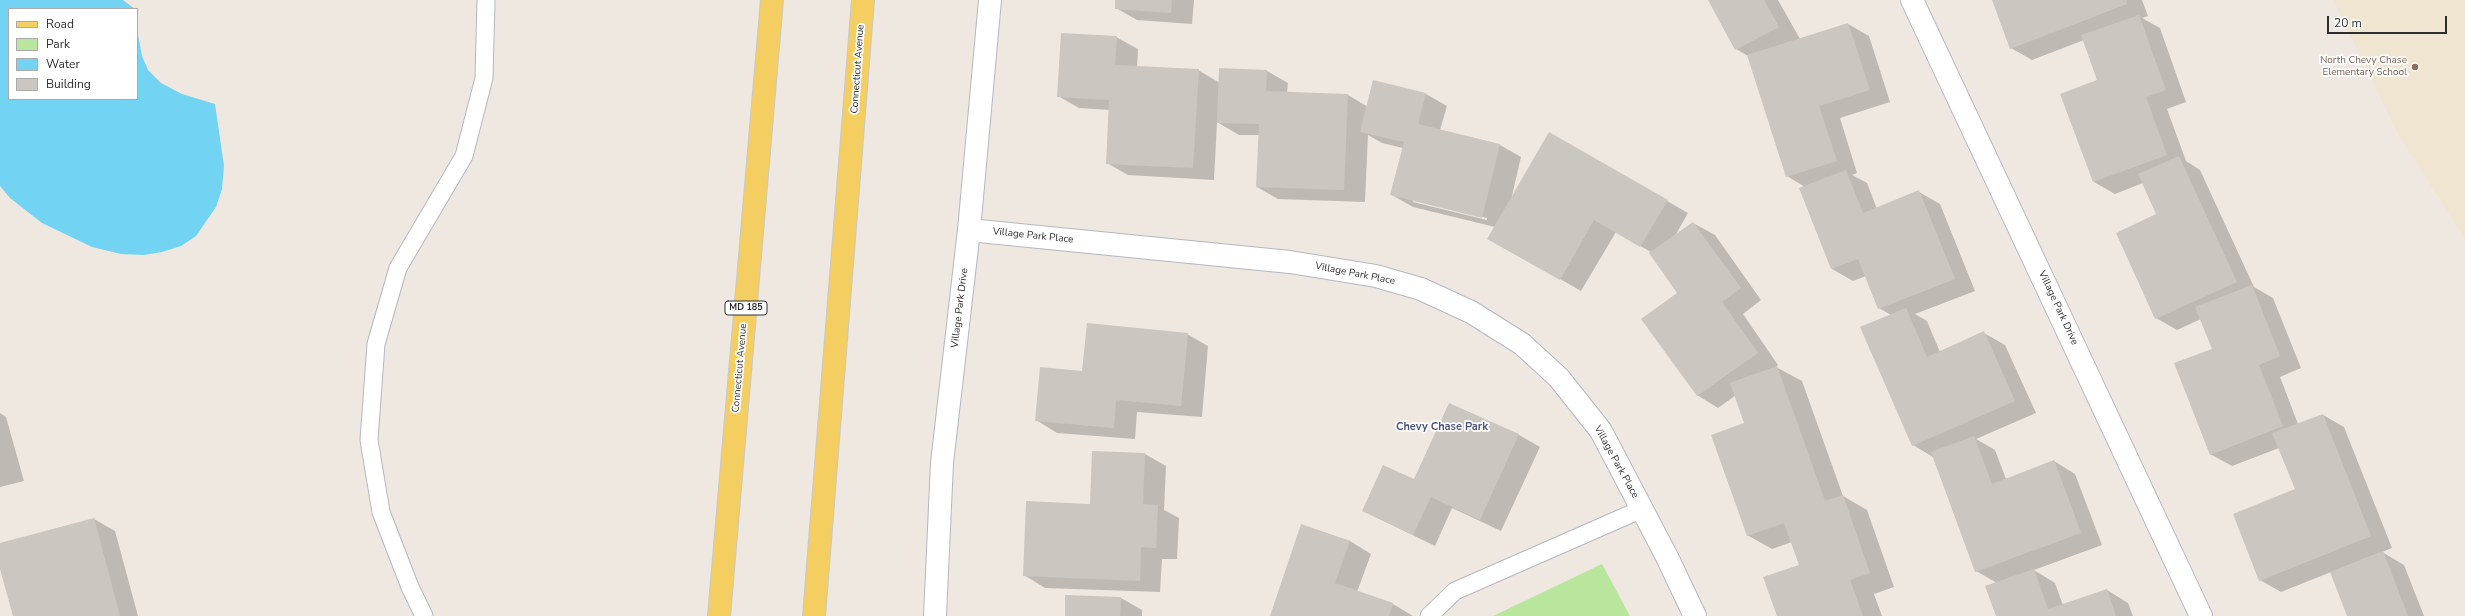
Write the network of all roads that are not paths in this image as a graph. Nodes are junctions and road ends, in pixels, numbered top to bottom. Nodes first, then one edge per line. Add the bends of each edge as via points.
1 (486, 0) edge
2 (772, 0) edge
3 (863, 0) edge
4 (990, 0) edge
5 (1912, 0) edge
6 (969, 230) junction
7 (1642, 509) junction
8 (424, 616) edge
9 (719, 616) edge
10 (814, 616) edge
11 (935, 616) edge
12 (1429, 616) edge
13 (1695, 616) edge
14 (2201, 616) edge

1 - 8 lane via 484,78 464,156 398,268 376,344 369,440 380,505 410,587
2 - 9 main road, Connecticut Avenue / MD 185
3 - 10 main road, Connecticut Avenue
4 - 6 street, Village Park Drive
5 - 14 street, Village Park Drive
6 - 7 street, Village Park Place via 1290,262 1376,276 1421,289 1471,312 1522,344 1559,378 1601,431
6 - 11 street, Village Park Drive via 942,463
7 - 12 lane via 1455,591
7 - 13 street, Village Park Place

